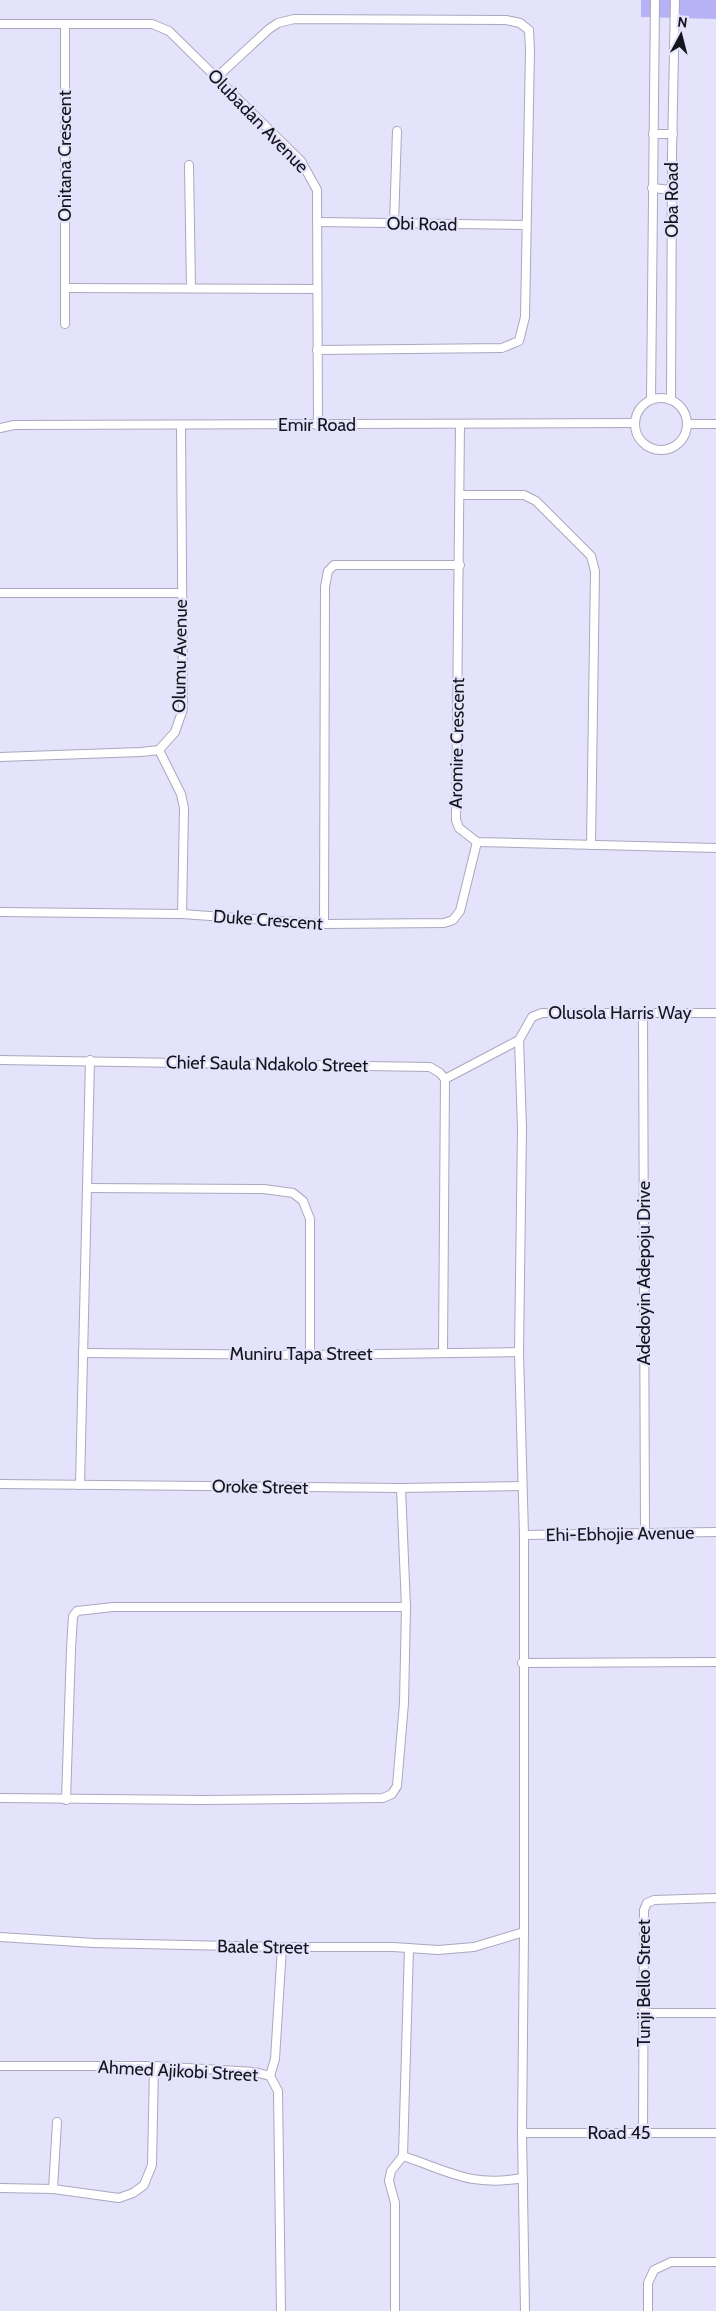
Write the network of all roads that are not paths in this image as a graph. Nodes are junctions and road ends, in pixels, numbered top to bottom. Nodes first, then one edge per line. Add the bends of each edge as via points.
1 (655, 0) edge
2 (675, 0) edge
3 (0, 24) edge
4 (65, 25) junction
5 (217, 77) junction
6 (397, 131) dead end
7 (653, 134) junction
8 (673, 134) junction
9 (189, 165) dead end
10 (652, 188) junction
11 (672, 190) junction
12 (317, 222) junction
13 (394, 224) junction
14 (526, 225) junction
15 (65, 288) junction
16 (190, 288) junction
17 (317, 289) junction
18 (65, 324) dead end
19 (317, 350) junction
20 (651, 400) junction
21 (671, 400) junction
22 (635, 423) junction
23 (460, 424) junction
24 (687, 424) junction
25 (716, 424) edge
26 (180, 426) junction
27 (318, 426) junction
28 (0, 428) edge
29 (460, 495) junction
30 (460, 565) junction
31 (0, 593) edge
32 (181, 593) junction
33 (159, 750) junction
34 (0, 756) edge
35 (477, 842) junction
36 (591, 845) junction
37 (716, 848) edge
38 (0, 912) edge
39 (182, 914) junction
40 (324, 924) junction
41 (643, 1013) junction
42 (716, 1013) edge
43 (519, 1040) junction
44 (0, 1060) edge
45 (90, 1060) junction
46 (445, 1079) junction
47 (87, 1188) junction
48 (519, 1352) junction
49 (83, 1353) junction
50 (443, 1354) junction
51 (310, 1355) junction
52 (0, 1484) edge
53 (80, 1485) junction
54 (521, 1486) junction
55 (401, 1488) junction
56 (716, 1532) edge
57 (645, 1533) junction
58 (524, 1535) junction
59 (406, 1607) junction
60 (716, 1662) edge
61 (522, 1663) junction
62 (0, 1798) edge
63 (66, 1800) junction
64 (716, 1898) edge
65 (524, 1932) junction
66 (0, 1938) edge
67 (282, 1947) junction
68 (409, 1948) junction
69 (644, 2013) junction
70 (716, 2014) edge
71 (0, 2066) edge
72 (154, 2066) junction
73 (270, 2076) junction
74 (57, 2122) dead end
75 (522, 2133) junction
76 (643, 2133) junction
77 (716, 2133) edge
78 (403, 2156) junction
79 (522, 2178) junction
80 (0, 2188) edge
81 (53, 2190) junction
82 (716, 2262) edge
83 (281, 2311) edge
84 (395, 2311) edge
85 (525, 2311) edge
86 (648, 2311) edge

1 - 7 street
2 - 8 street, Oba Road
3 - 4 street, Olubadan Avenue
4 - 5 street, Olubadan Avenue via 152,24 169,31
4 - 15 street, Onitana Crescent
5 - 12 street, Olubadan Avenue via 301,161 317,190
5 - 14 street via 269,29 278,23 294,20 506,20 520,23 529,30 530,50
6 - 13 street
7 - 8 street
7 - 10 street
8 - 11 street, Oba Road
9 - 16 street
10 - 11 street
10 - 20 street
11 - 21 street, Oba Road
12 - 13 street, Obi Road
12 - 17 street, Olubadan Avenue
13 - 14 street, Obi Road
14 - 19 street via 525,316 520,341 502,348
15 - 16 street
15 - 18 street, Onitana Crescent
16 - 17 street
17 - 19 street, Olubadan Avenue
19 - 27 street, Olubadan Avenue
20 - 21 street
20 - 22 street via 639,410
21 - 24 street via 683,410
22 - 23 street, Emir Road
22 - 24 street via 639,439 645,445 661,450 676,446 686,432
23 - 27 street, Emir Road
23 - 29 street, Aromire Crescent
24 - 25 street
26 - 27 street, Emir Road
26 - 28 street, Emir Road via 14,425
26 - 32 street, Olumu Avenue
29 - 30 street, Aromire Crescent
29 - 36 street via 524,495 547,510 592,556 595,588
30 - 35 street, Aromire Crescent via 456,820 459,828
30 - 40 street via 334,565 328,571 325,587
31 - 32 street
32 - 33 street, Olumu Avenue via 183,709 176,732
33 - 34 street
33 - 39 street via 182,794 184,808
35 - 36 street
35 - 40 street, Duke Crescent via 460,911 452,920 444,923
36 - 37 street
38 - 39 street, Duke Crescent
39 - 40 street, Duke Crescent
41 - 42 street, Olusola Harris Way
41 - 43 street, Olusola Harris Way via 542,1013 532,1017
41 - 57 street, Adedoyin Adepoju Drive
43 - 46 street
43 - 48 street via 522,1128
44 - 45 street, Chief Saula Ndakolo Street
45 - 46 street, Chief Saula Ndakolo Street via 430,1068
45 - 47 street
46 - 50 street
47 - 49 street
47 - 51 street via 242,1188 294,1193 303,1201 310,1219
48 - 50 street, Muniru Tapa Street
48 - 54 street
49 - 51 street, Muniru Tapa Street
49 - 53 street
50 - 51 street, Muniru Tapa Street
52 - 53 street, Oroke Street
53 - 55 street, Oroke Street
54 - 55 street, Oroke Street
54 - 58 street
55 - 59 street
56 - 57 street, Ehi-Ebhojie Avenue
57 - 58 street, Ehi-Ebhojie Avenue
58 - 61 street
59 - 63 street via 404,1703 397,1786 392,1794 383,1798
59 - 63 street via 113,1607 77,1611 71,1649
60 - 61 street
61 - 65 street
62 - 63 street
64 - 69 street, Tunji Bello Street via 654,1900 646,1906 643,1921
65 - 68 street, Baale Street via 474,1947
65 - 75 street
66 - 67 street, Baale Street via 94,1944
67 - 68 street, Baale Street
67 - 73 street via 275,2059
68 - 78 street
69 - 70 street
69 - 76 street, Tunji Bello Street
71 - 72 street, Ahmed Ajikobi Street
72 - 73 street, Ahmed Ajikobi Street via 255,2072
72 - 81 street via 152,2165 144,2185 119,2198
73 - 83 street, Ahmed Ajikobi Street via 278,2091
74 - 81 street
75 - 76 street, Road 45
75 - 79 street
76 - 77 street, Road 45
78 - 79 street via 466,2179 506,2181
78 - 84 street via 391,2171 389,2181 395,2203
79 - 85 street
80 - 81 street
82 - 86 street via 662,2264 654,2270 648,2284

